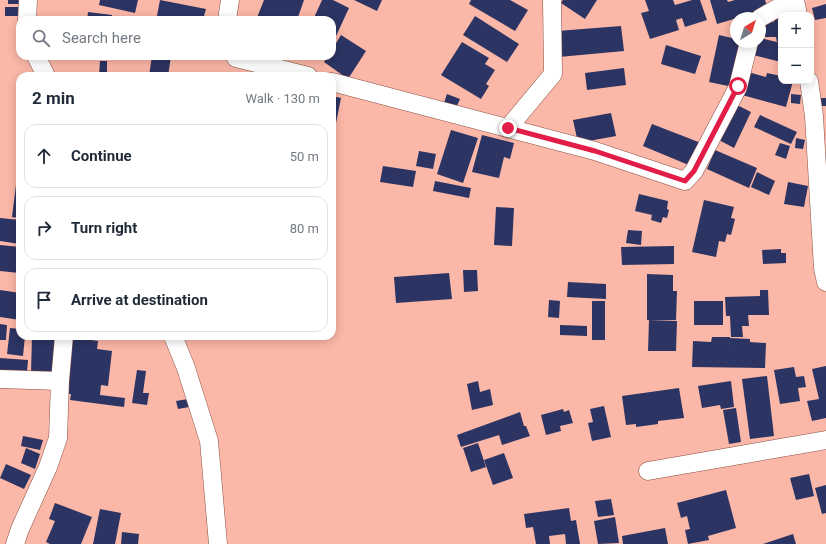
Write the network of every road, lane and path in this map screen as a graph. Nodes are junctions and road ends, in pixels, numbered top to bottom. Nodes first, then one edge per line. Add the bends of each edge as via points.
1 (28, 0) edge
2 (230, 0) edge
3 (552, 0) edge
4 (794, 0) edge
5 (797, 12) edge
6 (766, 15) edge
7 (27, 16) edge
8 (228, 16) edge
9 (748, 48) edge
10 (38, 60) edge
11 (244, 60) edge
12 (44, 72) edge
13 (292, 72) edge
14 (336, 83) edge
15 (809, 84) edge
16 (508, 128) junction
17 (825, 273) edge
18 (64, 340) edge
19 (175, 340) edge
20 (0, 379) edge
21 (60, 381) junction
22 (826, 440) edge
23 (648, 471) dead end
24 (15, 544) edge
25 (218, 544) edge

1 - 7 street
2 - 8 street
3 - 16 street via 553,74
4 - 5 street
4 - 6 street
9 - 16 street via 738,86 694,171 685,181 595,151
10 - 12 street
11 - 13 street
14 - 16 street
15 - 17 street
18 - 21 street
19 - 25 street via 209,441
20 - 21 street
21 - 24 street via 58,438
22 - 23 street

